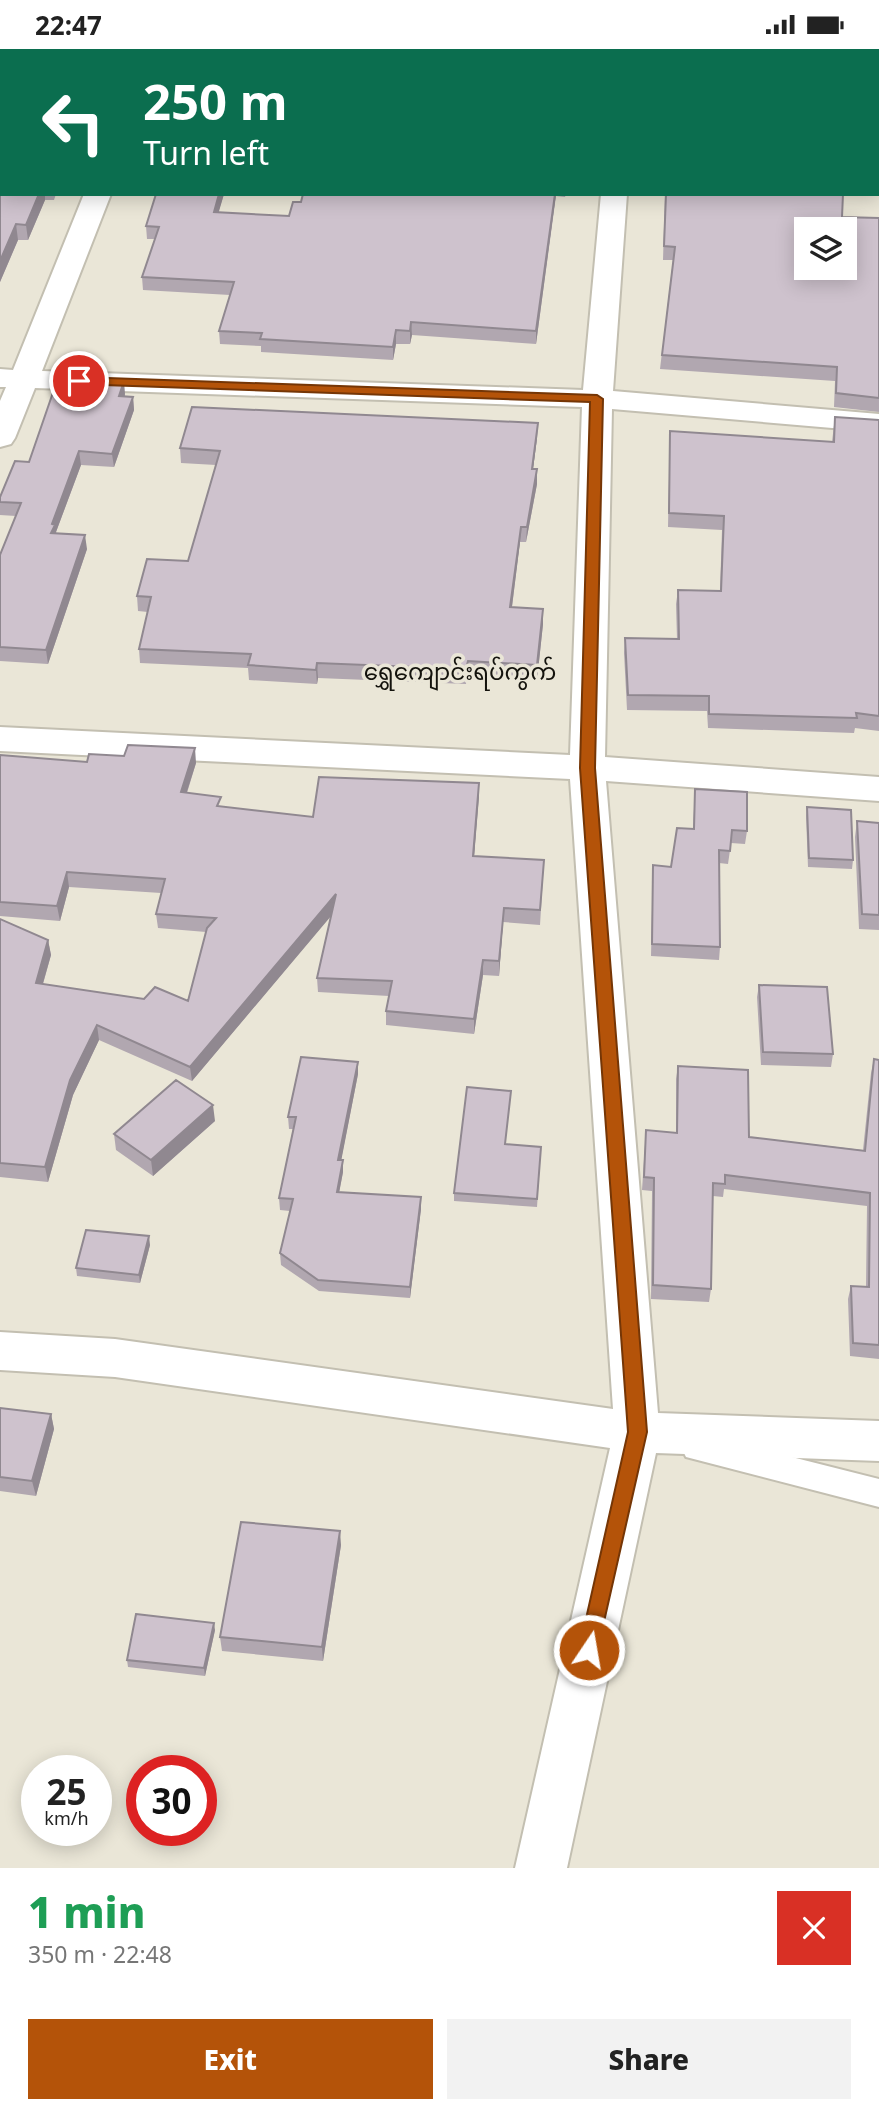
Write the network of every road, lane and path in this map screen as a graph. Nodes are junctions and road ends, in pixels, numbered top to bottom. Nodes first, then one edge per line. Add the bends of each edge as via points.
1 (97, 196) edge
2 (614, 196) edge
3 (13, 379) edge
4 (597, 399) junction
5 (879, 423) edge
6 (0, 438) edge
7 (0, 739) edge
8 (587, 768) junction
9 (879, 789) edge
10 (0, 1351) edge
11 (637, 1432) junction
12 (879, 1441) edge
13 (879, 1493) edge
14 (541, 1868) edge

1 - 3 street
2 - 4 street
3 - 4 street
3 - 6 street
4 - 5 street
4 - 8 street
7 - 8 street
8 - 9 street
8 - 11 street
10 - 11 street via 115,1358
11 - 12 street
11 - 13 lane
11 - 14 street

